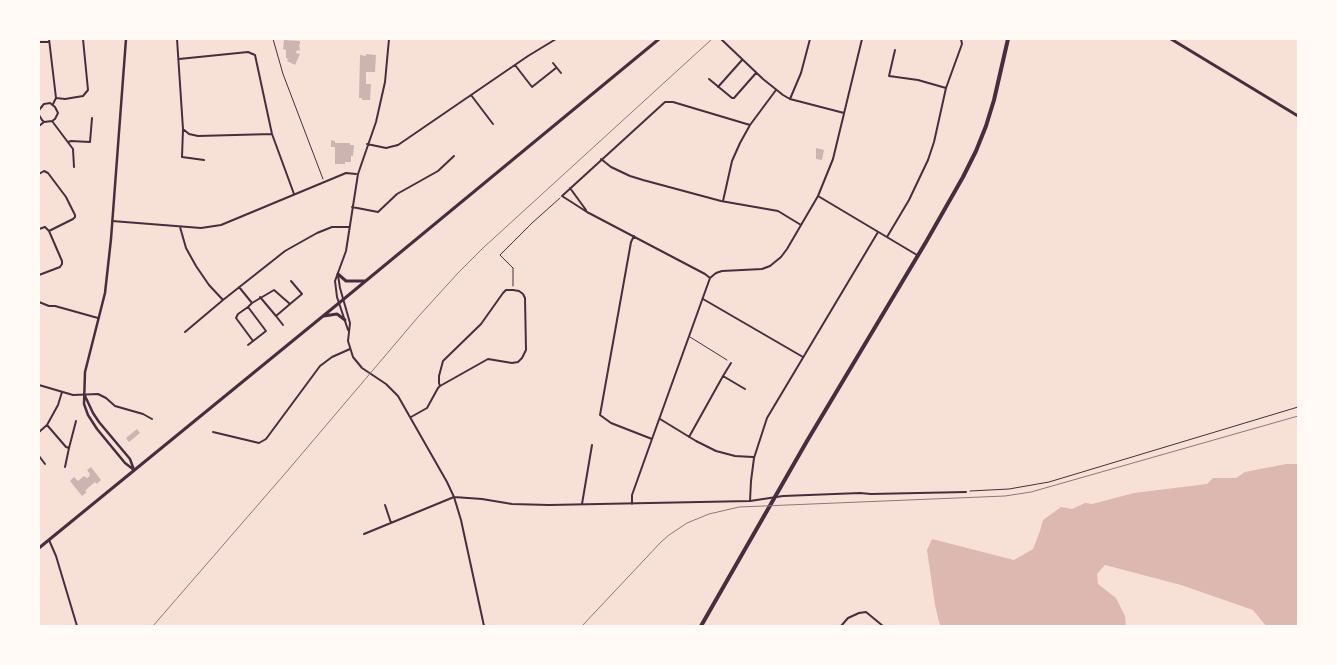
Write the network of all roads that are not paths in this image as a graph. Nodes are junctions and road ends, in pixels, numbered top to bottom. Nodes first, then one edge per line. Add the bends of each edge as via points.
1 (83, 39) edge
2 (126, 39) edge
3 (177, 39) edge
4 (389, 39) edge
5 (556, 39) edge
6 (659, 39) edge
7 (721, 39) edge
8 (810, 39) edge
9 (862, 39) edge
10 (960, 39) edge
11 (1008, 39) edge
12 (1171, 39) edge
13 (49, 40) edge
14 (39, 42) edge
15 (895, 50) dead end
16 (179, 59) junction
17 (742, 60) junction
18 (552, 63) dead end
19 (515, 65) junction
20 (556, 68) junction
21 (561, 73) dead end
22 (756, 73) junction
23 (709, 78) dead end
24 (718, 86) junction
25 (946, 88) junction
26 (776, 90) junction
27 (471, 95) junction
28 (56, 98) junction
29 (790, 99) junction
30 (53, 104) junction
31 (39, 110) edge
32 (844, 113) junction
33 (39, 115) edge
34 (1298, 116) edge
35 (92, 118) dead end
36 (52, 121) junction
37 (44, 122) junction
38 (493, 124) dead end
39 (750, 125) junction
40 (39, 126) edge
41 (183, 129) junction
42 (272, 134) junction
43 (68, 142) junction
44 (367, 144) junction
45 (454, 156) dead end
46 (204, 160) dead end
47 (601, 160) junction
48 (74, 167) dead end
49 (39, 174) edge
50 (358, 174) junction
51 (570, 188) junction
52 (294, 194) junction
53 (818, 196) junction
54 (723, 201) junction
55 (352, 207) junction
56 (587, 212) junction
57 (112, 221) junction
58 (39, 224) edge
59 (801, 225) junction
60 (180, 227) junction
61 (349, 227) junction
62 (40, 228) edge
63 (49, 232) junction
64 (878, 232) junction
65 (634, 236) junction
66 (887, 237) junction
67 (918, 255) junction
68 (338, 274) junction
69 (39, 275) edge
70 (710, 278) junction
71 (291, 281) dead end
72 (366, 281) junction
73 (239, 287) junction
74 (260, 297) junction
75 (344, 299) junction
76 (223, 300) junction
77 (703, 300) junction
78 (39, 302) edge
79 (252, 303) junction
80 (339, 303) junction
81 (290, 304) junction
82 (248, 307) junction
83 (276, 316) junction
84 (323, 316) junction
85 (98, 318) junction
86 (345, 320) junction
87 (283, 325) dead end
88 (185, 332) dead end
89 (349, 332) junction
90 (689, 337) junction
91 (253, 341) junction
92 (248, 345) dead end
93 (350, 349) junction
94 (803, 358) junction
95 (727, 360) dead end
96 (731, 363) dead end
97 (723, 376) junction
98 (39, 385) edge
99 (440, 386) junction
100 (745, 389) dead end
101 (62, 392) junction
102 (84, 395) junction
103 (410, 417) junction
104 (152, 419) dead end
105 (660, 419) junction
106 (76, 421) dead end
107 (48, 425) junction
108 (39, 432) edge
109 (213, 432) dead end
110 (689, 437) junction
111 (652, 439) junction
112 (592, 445) dead end
113 (70, 448) junction
114 (39, 456) edge
115 (754, 458) junction
116 (45, 464) dead end
117 (65, 467) dead end
118 (134, 470) junction
119 (966, 492) road end
120 (454, 497) junction
121 (774, 498) junction
122 (750, 501) junction
123 (582, 504) junction
124 (632, 504) junction
125 (385, 505) dead end
126 (391, 523) junction
127 (364, 534) dead end
128 (49, 540) junction
129 (39, 548) edge
130 (77, 626) edge
131 (484, 626) edge
132 (701, 626) edge
133 (841, 626) edge
134 (883, 626) edge

1 - 28 street via 88,90 83,96
2 - 57 street
3 - 16 street
4 - 44 street via 385,82 376,122
5 - 19 street
6 - 72 main road
7 - 17 street
8 - 29 street
9 - 32 street
10 - 25 street via 962,44
11 - 67 main road via 994,100 976,151
12 - 34 main road
13 - 14 street
13 - 28 street
15 - 25 street via 889,76
16 - 41 street
16 - 42 street via 254,54
17 - 22 street
17 - 24 street
18 - 20 street
19 - 20 street via 532,87
19 - 27 street
20 - 21 street
22 - 24 street via 734,98
22 - 26 street
23 - 24 street
25 - 66 street via 928,160
26 - 29 street
26 - 39 street
27 - 38 street
27 - 44 street via 398,145 386,148
28 - 30 street
29 - 32 street
30 - 31 street via 44,104
30 - 36 street via 58,113
32 - 53 street via 833,159
33 - 37 street
35 - 43 street via 90,142
36 - 37 street
36 - 43 street
37 - 40 street
39 - 47 street via 666,102
39 - 54 street via 732,161
41 - 42 street via 198,136
41 - 46 street via 182,157
42 - 52 street
43 - 48 street via 73,149
44 - 50 street
45 - 55 street via 438,171 397,194 378,212
47 - 51 street
47 - 54 street via 630,176
49 - 63 street via 48,173 75,215 75,218
50 - 52 street via 346,173
50 - 55 street
51 - 56 street
51 - 56 street via 562,196
52 - 60 street via 222,225
53 - 59 street
53 - 64 street
54 - 59 street via 778,211
55 - 61 street
56 - 65 street
57 - 60 street
57 - 85 street
58 - 62 street
59 - 70 street via 781,258 770,266 722,271
60 - 76 street via 196,266
61 - 68 street via 346,251
61 - 73 street via 332,227 317,233 285,251
62 - 63 street via 45,227
63 - 69 street via 62,264
64 - 66 street
64 - 94 street
65 - 70 street
65 - 111 street via 600,415 611,423
66 - 67 street
67 - 121 main road
68 - 72 main road via 346,281
68 - 75 street
68 - 80 street via 335,281
70 - 77 street
71 - 81 street via 302,294
72 - 75 main road
73 - 76 street
73 - 79 street
74 - 79 street
74 - 81 street via 274,290
74 - 83 street
75 - 80 main road
75 - 89 street
76 - 88 street
77 - 90 street
77 - 94 street
78 - 85 street
79 - 82 street
80 - 84 main road
80 - 86 street
81 - 83 street
82 - 91 street via 236,318
82 - 91 street via 266,331
83 - 87 street
84 - 86 main road via 337,314
84 - 118 main road
85 - 102 street via 85,372
86 - 89 street
89 - 93 street
90 - 95 lane
90 - 105 street
91 - 92 street
93 - 103 street via 358,363 393,390
93 - 109 street via 320,366 266,439 259,443
94 - 115 street via 767,418
96 - 97 street
97 - 100 street
97 - 110 street
98 - 101 street
99 - 99 street via 443,361 481,324 506,290 519,291 525,298 526,350 522,358 512,363 488,359
99 - 103 street via 428,408
101 - 102 street
101 - 107 street
102 - 104 street via 103,396 115,406
102 - 118 street via 93,413 130,459
102 - 118 street via 85,409 93,423
103 - 120 street
105 - 110 street
105 - 111 street
106 - 113 street
107 - 108 street
107 - 113 street
110 - 115 street via 716,451
111 - 124 street via 632,495
112 - 123 street
113 - 117 street
114 - 116 street
115 - 122 street
118 - 128 main road
119 - 121 street
120 - 123 street via 512,504
120 - 126 street
120 - 131 street
121 - 122 street
121 - 132 main road
122 - 124 street
123 - 124 street
125 - 126 street
126 - 127 street
128 - 129 main road
128 - 130 street
133 - 134 street via 848,618 866,612

